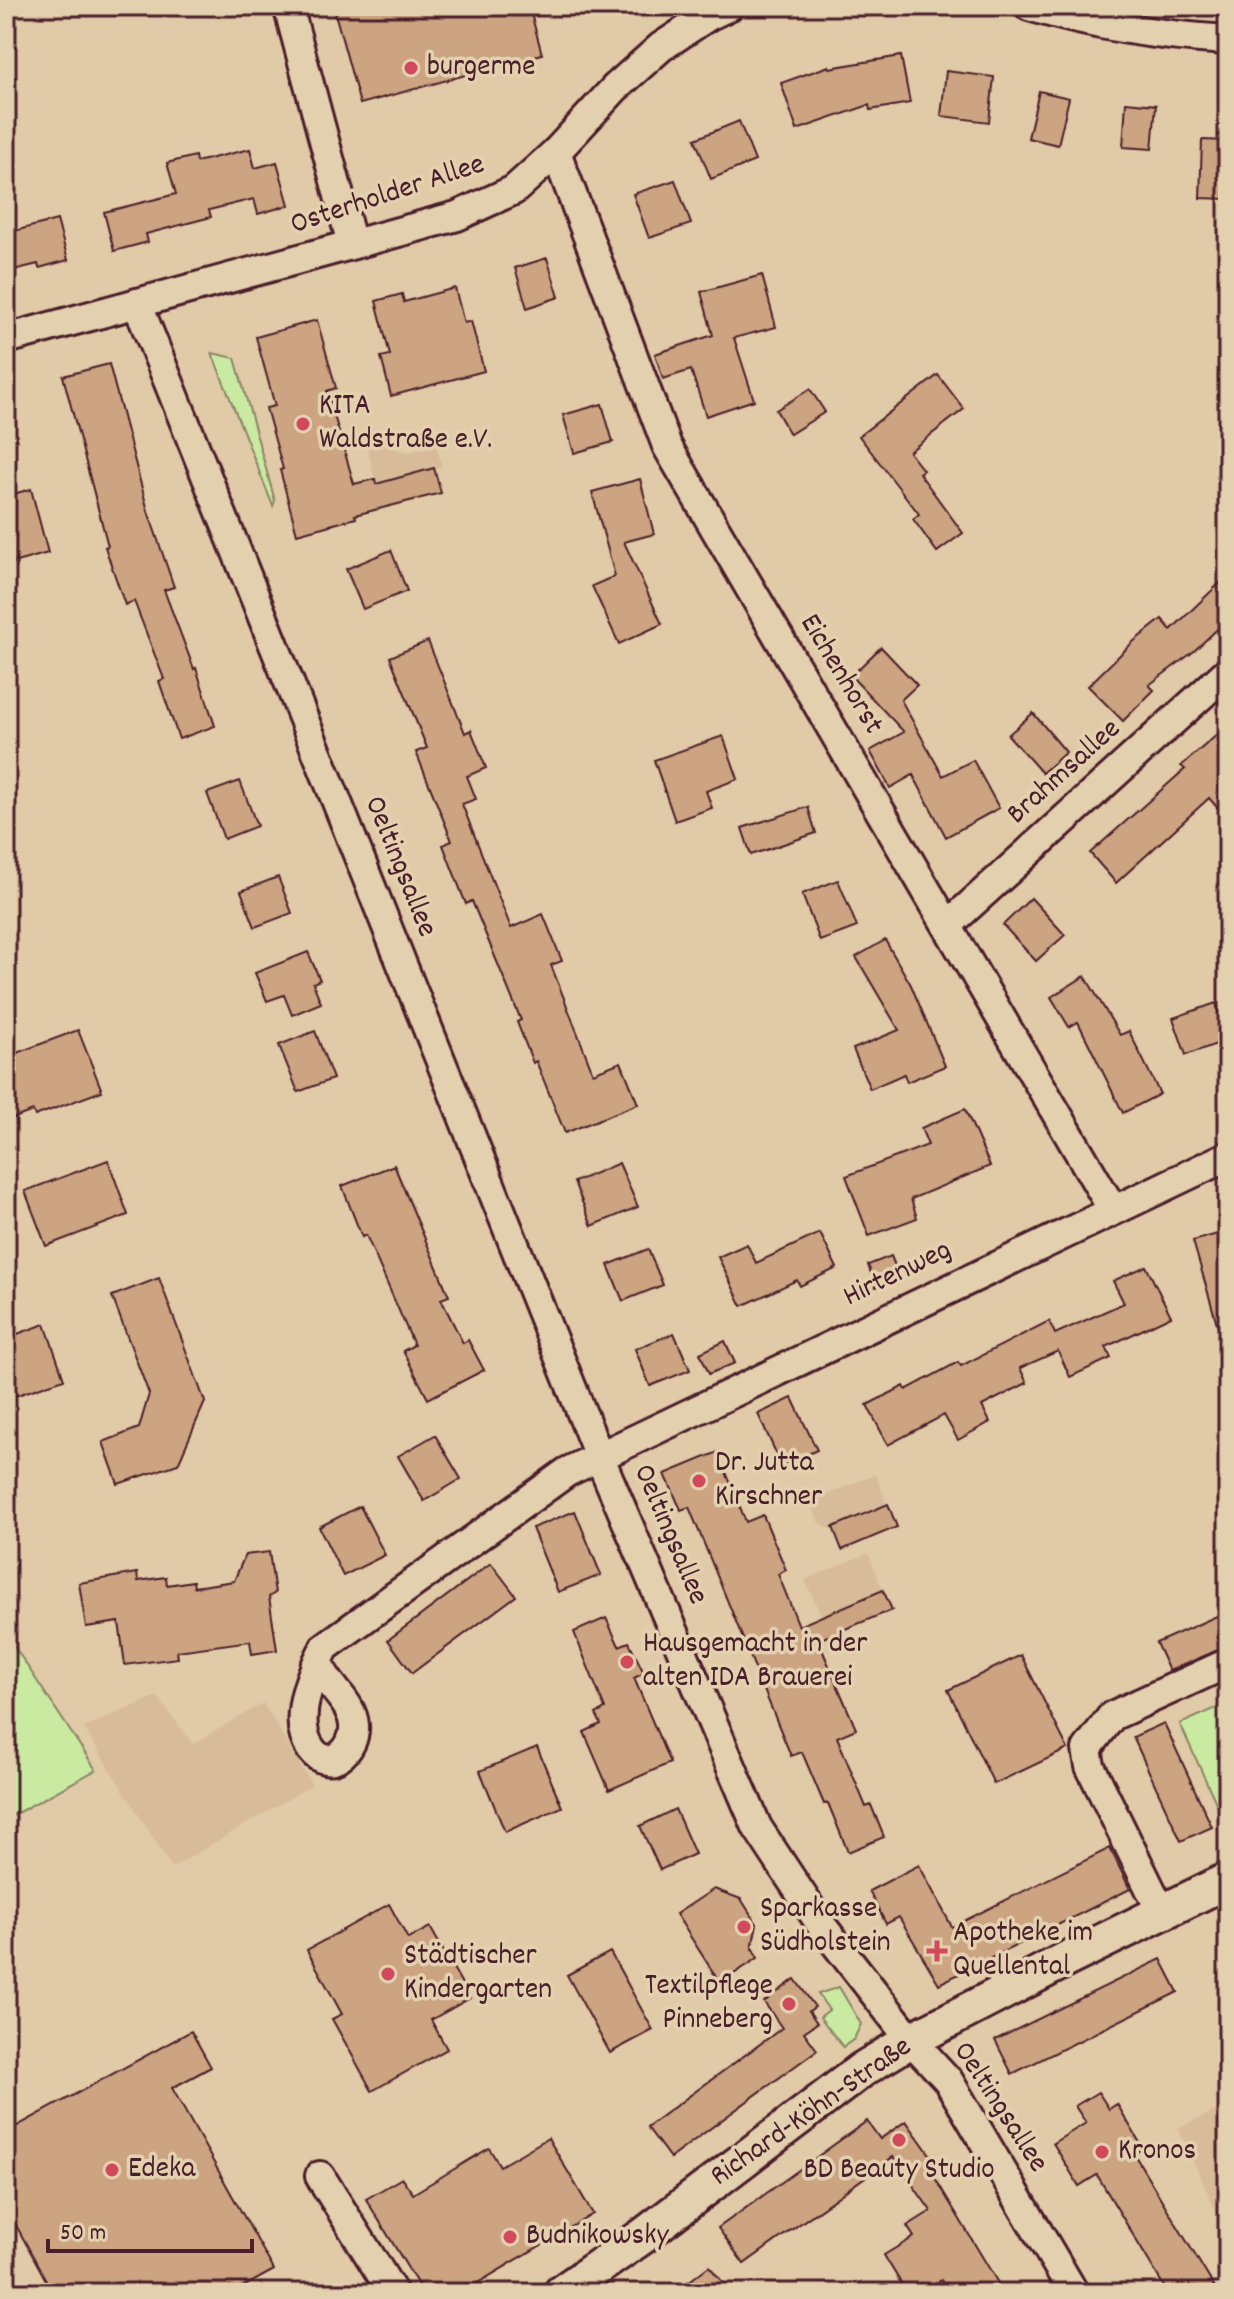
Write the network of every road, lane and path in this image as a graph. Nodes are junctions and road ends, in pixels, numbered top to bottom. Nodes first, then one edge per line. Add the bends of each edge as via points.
1 (288, 6) edge
2 (729, 6) edge
3 (1029, 6) edge
4 (1228, 40) edge
5 (556, 152) junction
6 (352, 244) junction
7 (137, 303) junction
8 (6, 339) edge
9 (1228, 671) edge
10 (948, 925) junction
11 (1228, 1156) edge
12 (1113, 1210) junction
13 (599, 1456) junction
14 (318, 1661) dead end
15 (1228, 1663) edge
16 (1228, 1880) edge
17 (1162, 1913) junction
18 (911, 2040) junction
19 (320, 2176) dead end
20 (370, 2256) junction
21 (382, 2293) edge
22 (393, 2293) edge
23 (561, 2293) edge
24 (1074, 2293) edge

1 - 6 street
2 - 5 street, Osterholder Allee via 661,47
3 - 4 street via 1082,22
5 - 6 street, Osterholder Allee via 514,190 457,216
5 - 10 street, Eichenhorst via 667,446
6 - 7 street, Osterholder Allee
7 - 8 street, Osterholder Allee
7 - 13 street, Oeltingsallee
9 - 10 street, Brahmsallee
10 - 12 street, Eichenhorst
11 - 12 street, Hirtenweg
12 - 13 street, Hirtenweg
13 - 14 street, Oeltingsallee via 567,1472 325,1647
13 - 18 street, Oeltingsallee via 757,1827 822,1926
15 - 17 street via 1112,1716 1087,1749 1090,1766
16 - 17 street, Richard-Köhn-Straße
17 - 18 street, Richard-Köhn-Straße
18 - 23 street, Richard-Köhn-Straße via 863,2069
18 - 24 street, Oeltingsallee via 948,2080
19 - 20 street
20 - 21 street
20 - 22 street

